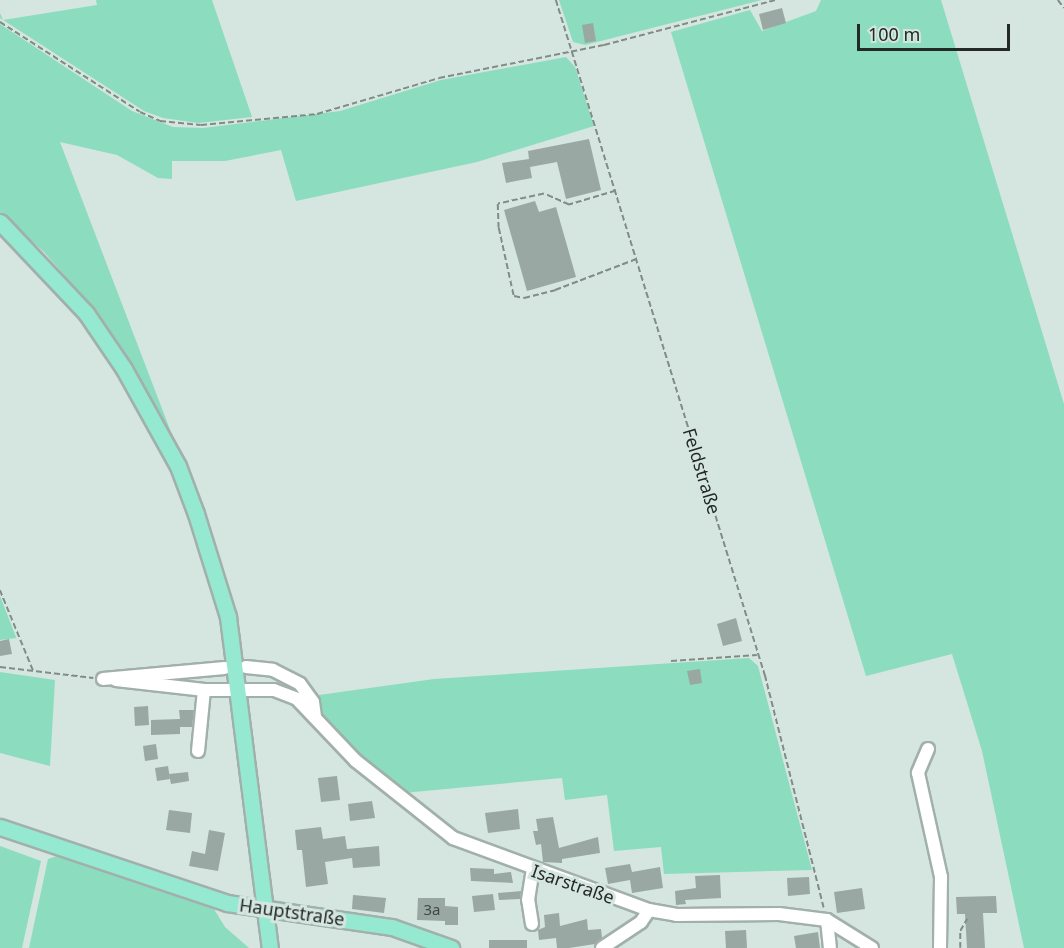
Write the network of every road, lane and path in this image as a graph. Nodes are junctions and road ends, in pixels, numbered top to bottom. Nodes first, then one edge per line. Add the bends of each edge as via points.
1 (556, 0) edge
2 (776, 0) edge
3 (1058, 0) edge
4 (1064, 8) edge
5 (0, 22) edge
6 (574, 52) junction
7 (617, 191) junction
8 (0, 222) edge
9 (637, 258) junction
10 (0, 590) edge
11 (758, 654) junction
12 (671, 662) dead end
13 (0, 667) edge
14 (246, 667) dead end
15 (225, 668) dead end
16 (33, 671) junction
17 (103, 679) junction
18 (204, 690) junction
19 (240, 692) junction
20 (315, 716) junction
21 (928, 749) dead end
22 (198, 750) dead end
23 (0, 827) edge
24 (533, 870) junction
25 (264, 908) junction
26 (649, 910) junction
27 (967, 919) dead end
28 (827, 920) junction
29 (532, 924) dead end
30 (856, 941) junction
31 (270, 948) edge
32 (452, 948) edge
33 (602, 948) edge
34 (830, 948) edge
35 (846, 948) edge
36 (872, 948) edge
37 (940, 948) edge
38 (960, 948) edge

1 - 6 path, Feldstraße
2 - 6 path
3 - 4 path
5 - 6 path via 140,112 180,124 317,114 439,78
6 - 7 path, Feldstraße
7 - 9 path, Feldstraße
7 - 9 path via 569,205 544,194 498,204 499,228 514,296 524,298 555,290
8 - 19 main road via 86,313 124,369 168,447 215,568
9 - 11 path, Feldstraße
10 - 16 path
11 - 12 path
11 - 28 path, Feldstraße
13 - 16 path
14 - 20 street, Isarstraße via 273,670 300,684 313,702
15 - 17 street
16 - 17 path
17 - 18 street, Isarstraße
18 - 19 street, Isarstraße
18 - 22 street
19 - 20 street, Isarstraße via 274,690 297,699
19 - 25 main road
20 - 24 street, Isarstraße via 356,761 453,838
21 - 37 street via 918,773 941,877
23 - 25 main road, Hauptstraße via 227,903
24 - 26 street, Isarstraße
24 - 29 street via 528,900
25 - 31 main road
25 - 32 main road, Hauptstraße via 392,927
26 - 28 street, Isarstraße via 676,915 779,914
26 - 33 street via 640,922
27 - 38 path via 960,931
28 - 30 street, Isarstraße
28 - 34 street
30 - 35 street
30 - 36 street, Isarstraße

